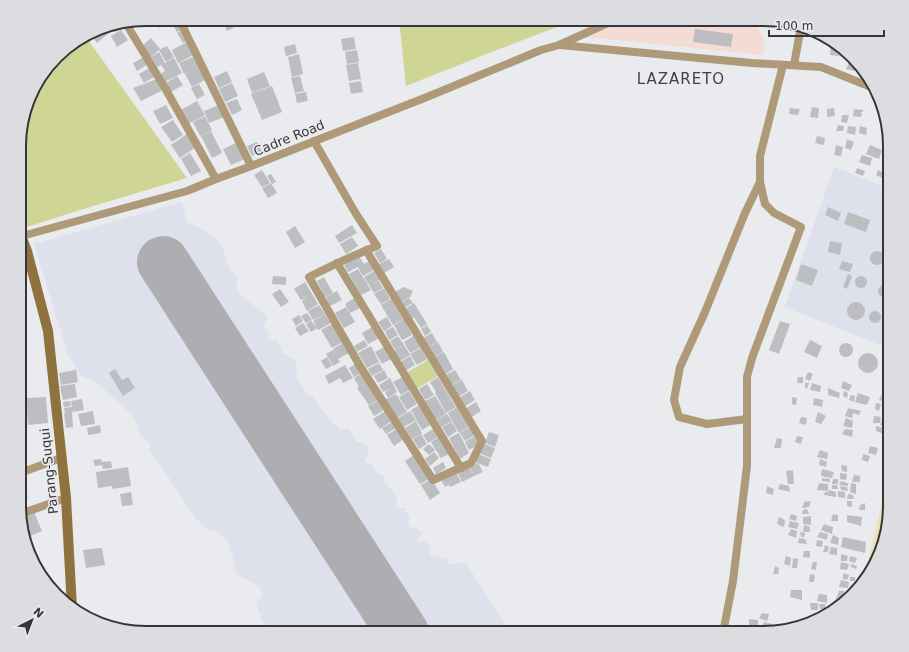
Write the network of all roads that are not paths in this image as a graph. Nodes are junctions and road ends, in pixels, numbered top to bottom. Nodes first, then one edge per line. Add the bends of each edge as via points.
1 (182, 26) edge
2 (601, 26) edge
3 (128, 27) edge
4 (800, 32) edge
5 (559, 45) junction
6 (783, 65) junction
7 (794, 65) junction
8 (867, 85) edge
9 (314, 141) junction
10 (252, 166) junction
11 (216, 179) junction
12 (760, 182) junction
13 (26, 233) edge
14 (26, 250) edge
15 (366, 250) junction
16 (337, 263) junction
17 (747, 419) junction
18 (61, 458) junction
19 (461, 468) junction
20 (26, 471) edge
21 (66, 498) junction
22 (26, 512) edge
23 (69, 598) edge
24 (724, 626) edge

1 - 10 street
2 - 5 street
3 - 11 street
4 - 7 street
5 - 6 street
5 - 9 street, Cadre Road via 540,50
6 - 7 street
6 - 12 street via 760,156
7 - 8 street via 821,67
9 - 10 street, Cadre Road
9 - 15 street via 356,214 378,246
10 - 11 street, Cadre Road
11 - 13 street, Cadre Road via 187,191
12 - 17 street via 765,204 774,213 801,227 750,364 747,377
12 - 17 street via 680,367 674,400 679,417 707,424
14 - 18 main road, Parang-Suqui via 48,331
15 - 16 street
15 - 19 street via 482,441 471,463
16 - 19 street
16 - 19 street via 308,277 360,366 433,480
17 - 24 street via 747,466 733,580
18 - 20 street
18 - 21 main road, Parang-Suqui
21 - 22 street
21 - 23 main road, Parang-Suqui

